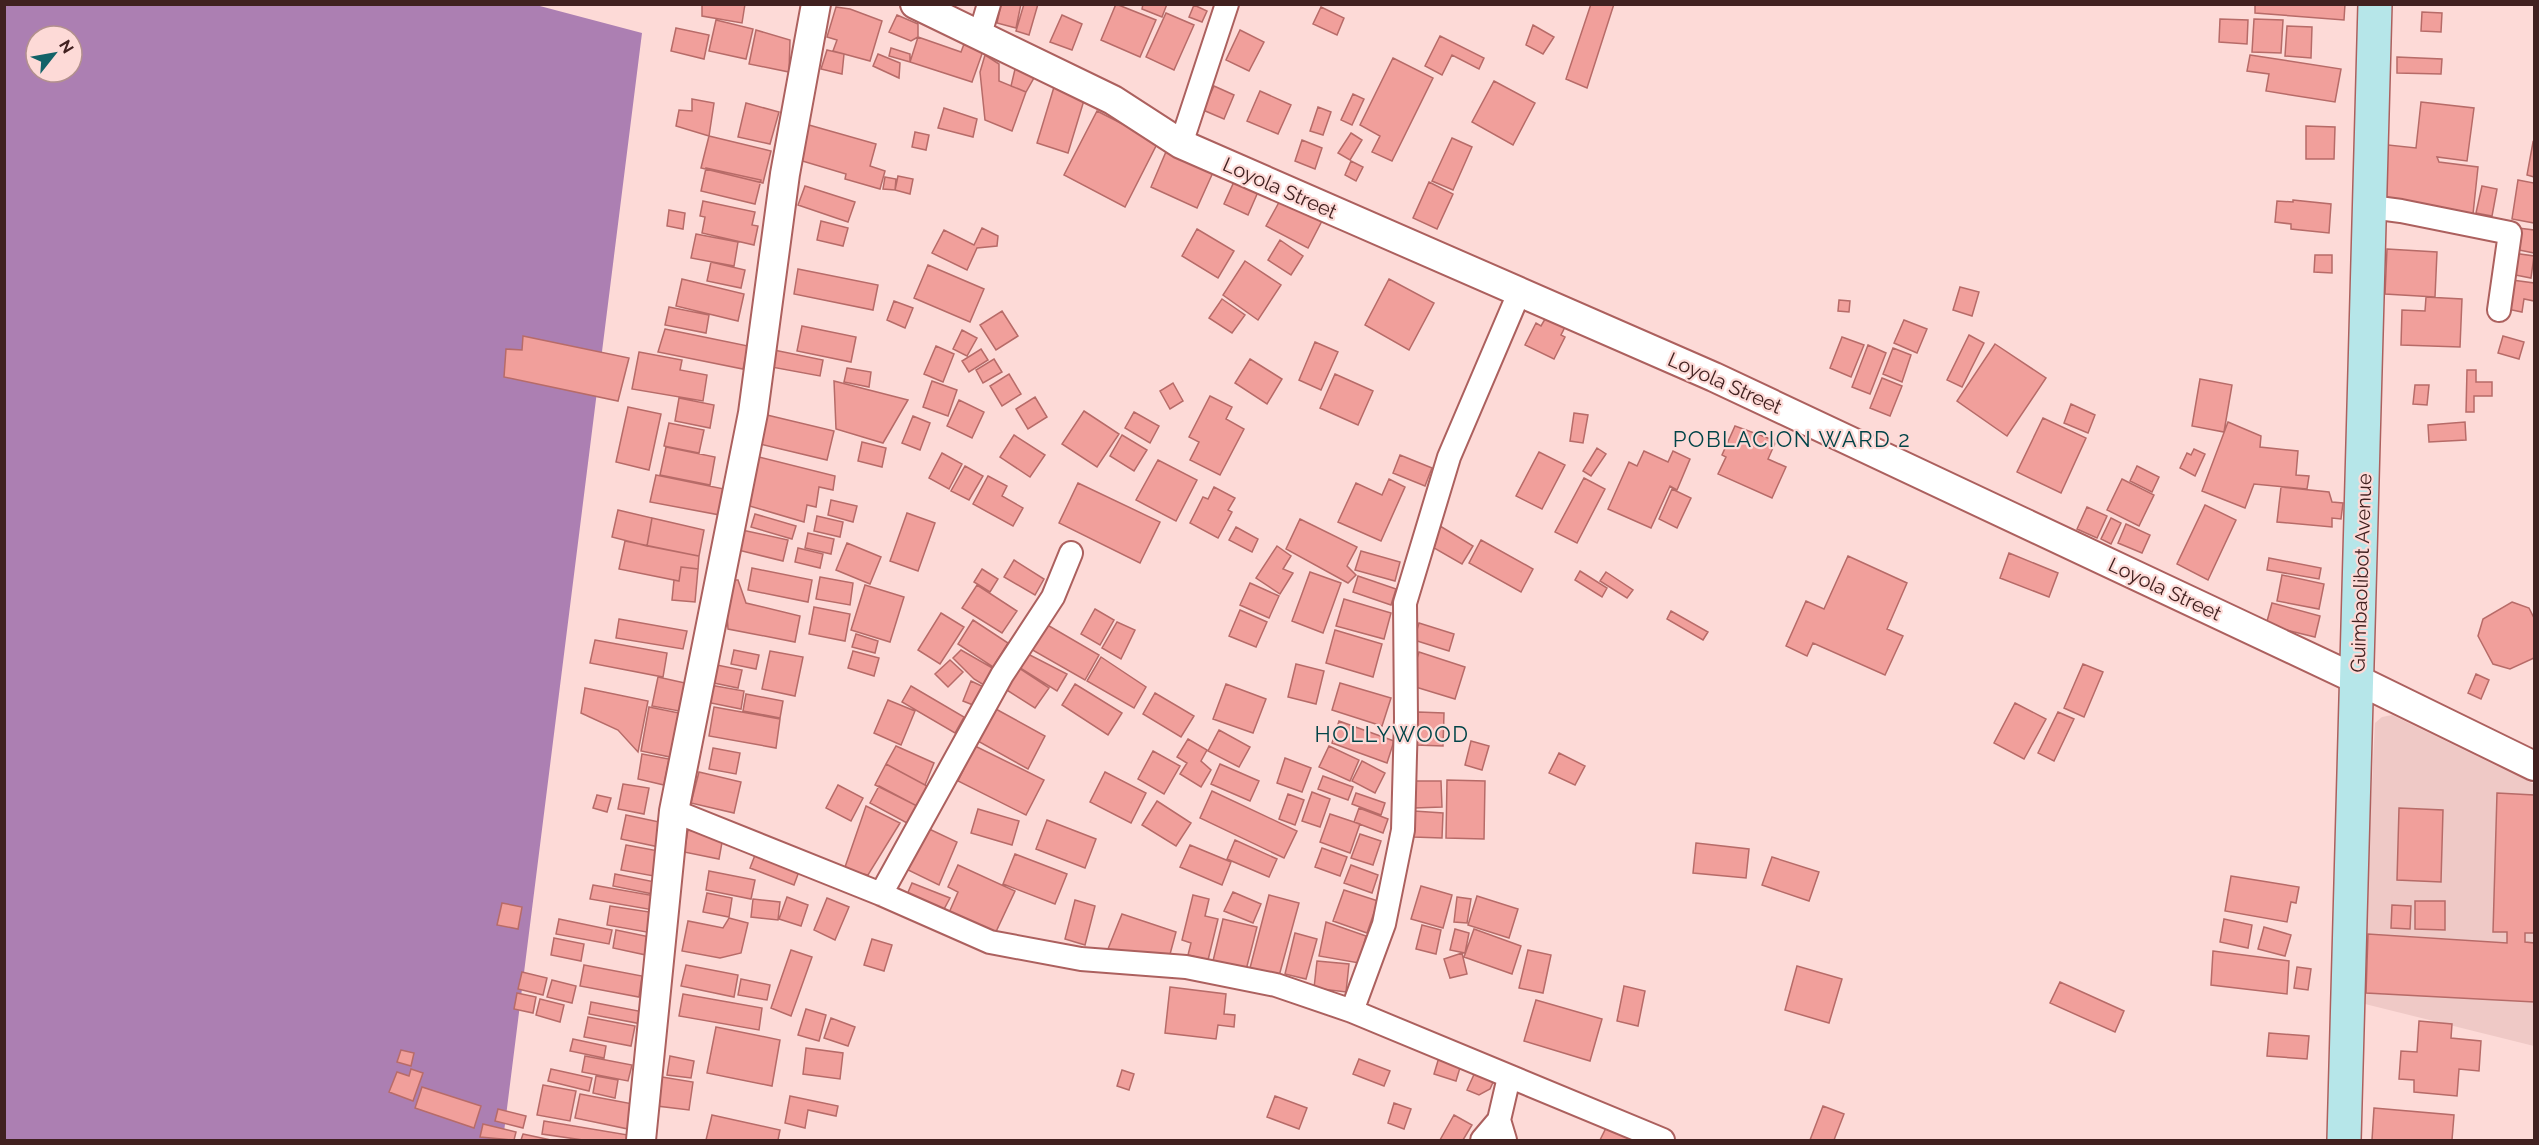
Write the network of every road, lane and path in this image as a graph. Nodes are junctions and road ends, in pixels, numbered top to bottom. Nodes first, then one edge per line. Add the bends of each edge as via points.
1 (816, 4) edge
2 (915, 4) edge
3 (988, 4) edge
4 (1227, 4) edge
5 (2375, 4) edge
6 (980, 34) junction
7 (1181, 144) junction
8 (2371, 207) junction
9 (1519, 293) junction
10 (2499, 310) dead end
11 (1071, 553) dead end
12 (2358, 680) junction
13 (2535, 766) edge
14 (674, 811) junction
15 (881, 894) junction
16 (1352, 1011) junction
17 (1509, 1077) junction
18 (1502, 1130) edge
19 (641, 1140) edge
20 (1482, 1140) edge
21 (1663, 1140) edge
22 (2344, 1140) edge

1 - 14 street via 785,174 753,413
2 - 6 street, Loyola Street
3 - 6 street
4 - 7 street
5 - 8 main road, Guimbaolibot Avenue
6 - 7 street, Loyola Street via 1113,100
7 - 9 street, Loyola Street
8 - 10 street via 2510,234
8 - 12 main road, Guimbaolibot Avenue
9 - 12 street, Loyola Street via 1714,377
9 - 16 street via 1449,456 1404,603 1403,830 1384,924
11 - 15 street via 1053,597 1002,675
12 - 13 street, Loyola Street
12 - 22 main road, Guimbaolibot Avenue
14 - 15 street
14 - 19 street
15 - 16 street via 990,942 1081,959 1185,967 1276,985
16 - 17 street
17 - 18 street
17 - 21 street
18 - 20 street

